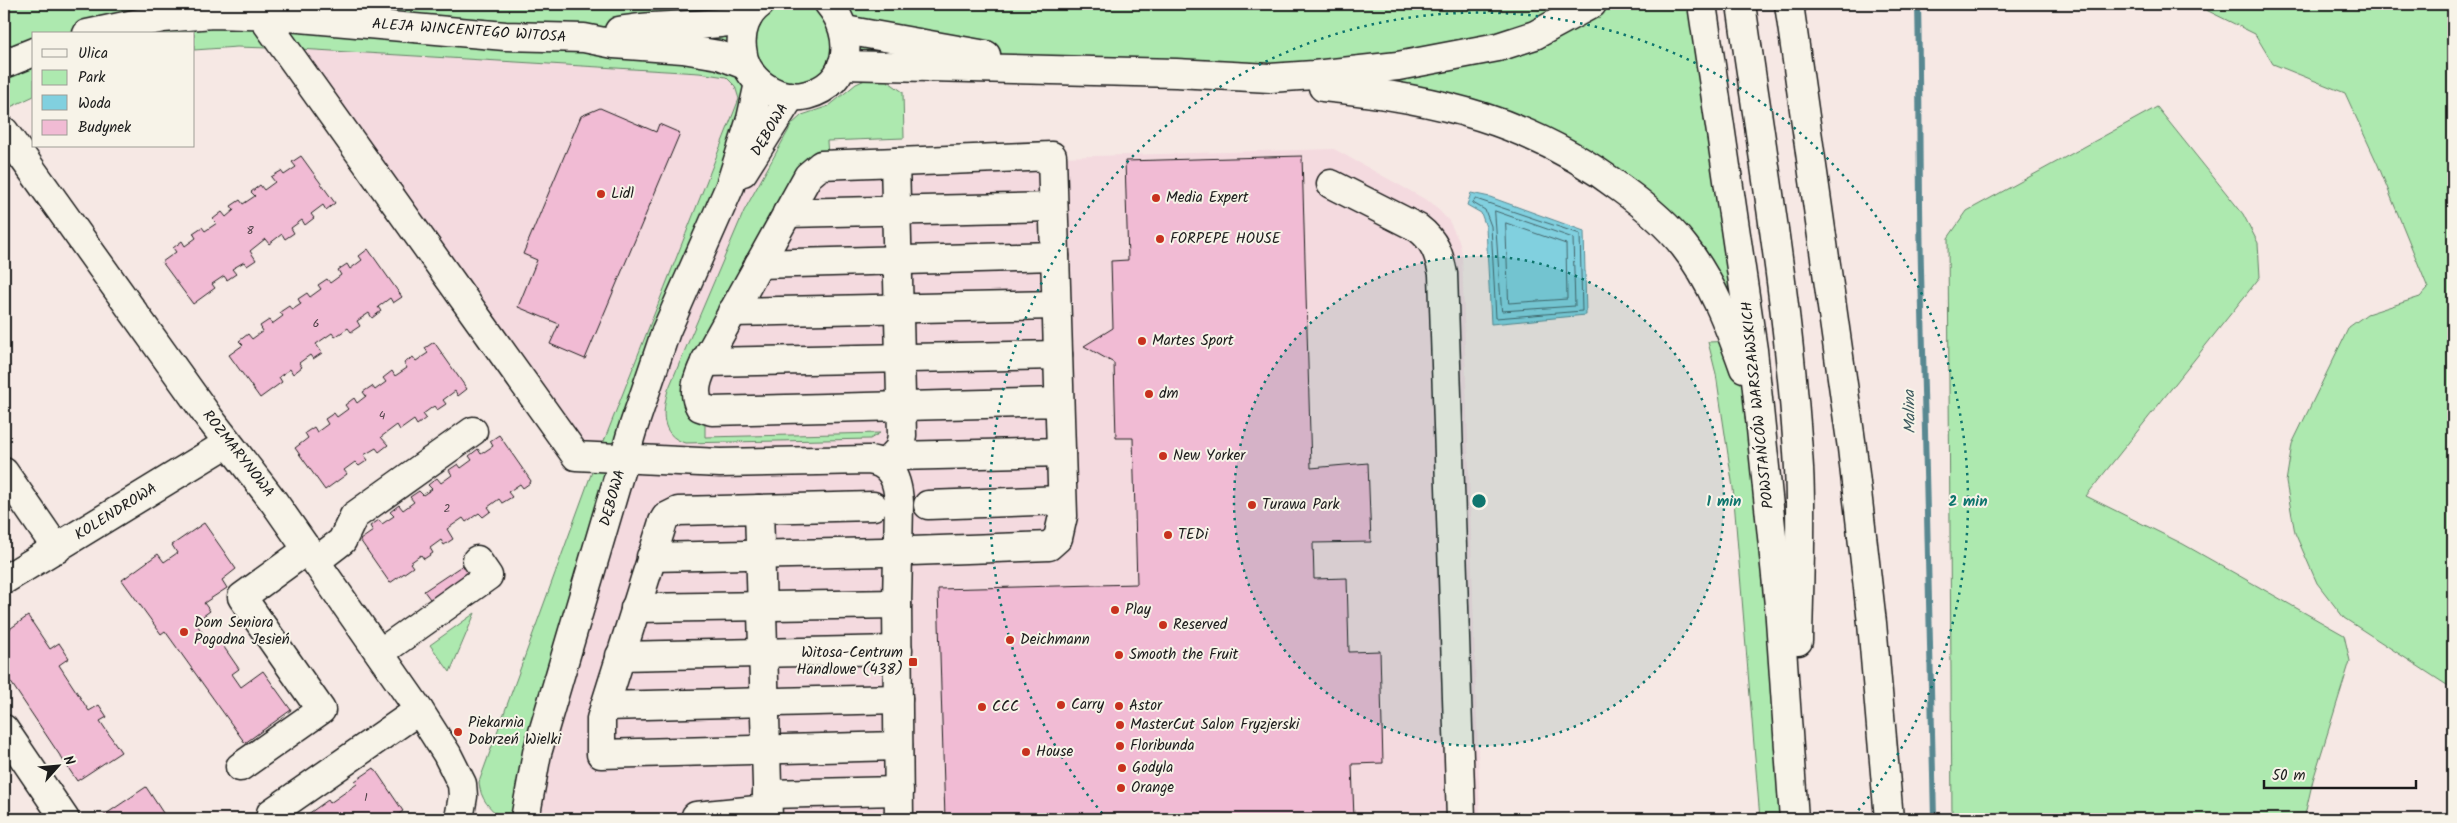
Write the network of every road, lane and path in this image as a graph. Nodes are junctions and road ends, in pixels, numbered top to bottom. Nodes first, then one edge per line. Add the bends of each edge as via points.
1 (829, 4) edge
2 (1592, 4) edge
3 (1702, 4) edge
4 (1741, 4) edge
5 (1789, 4) edge
6 (753, 11) edge
7 (261, 15) junction
8 (845, 30) junction
9 (96, 32) edge
10 (584, 38) junction
11 (32, 53) edge
12 (4, 64) edge
13 (842, 65) junction
14 (1041, 69) junction
15 (752, 74) junction
16 (1270, 78) junction
17 (791, 96) junction
18 (4, 131) edge
19 (895, 162) junction
20 (1331, 184) dead end
21 (730, 186) junction
22 (1053, 207) junction
23 (897, 211) junction
24 (787, 214) junction
25 (1055, 256) junction
26 (898, 259) junction
27 (759, 264) junction
28 (1056, 305) junction
29 (900, 310) junction
30 (732, 312) junction
31 (1058, 355) junction
32 (901, 358) junction
33 (705, 362) junction
34 (1059, 402) junction
35 (902, 406) junction
36 (1760, 409) junction
37 (473, 431) dead end
38 (228, 443) junction
39 (1061, 452) junction
40 (624, 459) junction
41 (890, 460) junction
42 (4, 472) edge
43 (1062, 500) junction
44 (928, 505) dead end
45 (873, 506) dead end
46 (759, 509) junction
47 (57, 549) junction
48 (899, 552) junction
49 (312, 555) junction
50 (760, 555) junction
51 (652, 557) junction
52 (477, 560) dead end
53 (4, 580) edge
54 (897, 604) junction
55 (762, 606) junction
56 (635, 608) junction
57 (898, 650) junction
58 (380, 653) junction
59 (763, 653) junction
60 (620, 656) junction
61 (898, 699) junction
62 (764, 702) junction
63 (605, 706) junction
64 (419, 710) junction
65 (4, 729) edge
66 (898, 746) junction
67 (766, 750) junction
68 (240, 767) dead end
69 (899, 791) junction
70 (767, 807) edge
71 (1794, 814) edge
72 (708, 817) edge
73 (65, 819) edge
74 (275, 819) edge
75 (459, 819) edge
76 (525, 819) edge
77 (899, 819) edge
78 (1461, 819) edge
79 (1889, 819) edge

1 - 8 street
2 - 16 street via 1535,35 1474,53 1359,71
3 - 36 street, POWSTAŃCÓW WARSZAWSKICH via 1736,222
4 - 71 street, POWSTAŃCÓW WARSZAWSKICH via 1788,345 1799,470
5 - 79 street via 1852,448 1872,623
6 - 10 street, ALEJA WINCENTEGO WITOSA via 727,23 636,28
6 - 15 street via 741,42
7 - 9 street, ALEJA WINCENTEGO WITOSA via 163,18
7 - 10 street, ALEJA WINCENTEGO WITOSA via 505,36
7 - 40 street via 576,456
8 - 13 street via 846,54
8 - 14 street via 996,57
10 - 15 street, ALEJA WINCENTEGO WITOSA via 614,44 704,51
11 - 12 street
13 - 14 street
13 - 17 street via 834,79 822,89 807,95
14 - 16 street
15 - 17 street, ALEJA WINCENTEGO WITOSA via 774,92
15 - 21 street, DĘBOWA via 751,119
16 - 36 street via 1316,87 1399,96 1458,108 1521,130 1606,177 1653,213 1685,247 1708,284 1735,341
17 - 21 street, DĘBOWA via 748,166
18 - 38 street, ROZMARYNOWA
19 - 22 street via 1052,156
19 - 23 street
19 - 24 street via 821,165 808,176
20 - 78 street via 1418,228 1429,236 1439,251 1443,274
21 - 40 street, DĘBOWA via 666,330
22 - 23 street
22 - 25 street
23 - 24 street
23 - 26 street
24 - 27 street
25 - 26 street
25 - 28 street
26 - 27 street
26 - 29 street
27 - 30 street
28 - 29 street
28 - 31 street
29 - 30 street
29 - 32 street
30 - 33 street
31 - 32 street
31 - 34 street
32 - 33 street
32 - 35 street
33 - 35 street via 695,395 705,410
34 - 35 street
34 - 39 street
35 - 41 street via 900,448
36 - 71 street, POWSTAŃCÓW WARSZAWSKICH via 1780,605
37 - 49 street via 354,516 342,541
38 - 47 street, KOLENDROWA
38 - 49 street, ROZMARYNOWA
39 - 41 street
39 - 43 street
40 - 41 street via 720,463
40 - 76 street, DĘBOWA via 537,753
41 - 48 street via 898,488
42 - 47 street
43 - 44 street
43 - 48 street via 1061,529 1055,542 1049,546
45 - 46 street
46 - 50 street
46 - 51 street via 672,513 662,522
47 - 53 street, KOLENDROWA
48 - 50 street
48 - 54 street
49 - 58 street, ROZMARYNOWA
49 - 68 street via 242,597 321,710
50 - 51 street
50 - 55 street
51 - 56 street
52 - 58 street via 488,576
54 - 55 street
54 - 57 street
55 - 56 street
55 - 59 street
56 - 60 street
57 - 59 street
57 - 61 street
58 - 64 street, ROZMARYNOWA
59 - 60 street
59 - 62 street
60 - 63 street
61 - 62 street
61 - 66 street
62 - 63 street
62 - 67 street
63 - 67 street via 600,729 601,754
64 - 74 street via 271,813
64 - 75 street, ROZMARYNOWA via 462,784
65 - 73 street
66 - 67 street
66 - 69 street
67 - 70 street
69 - 70 street
69 - 77 street
70 - 72 street

